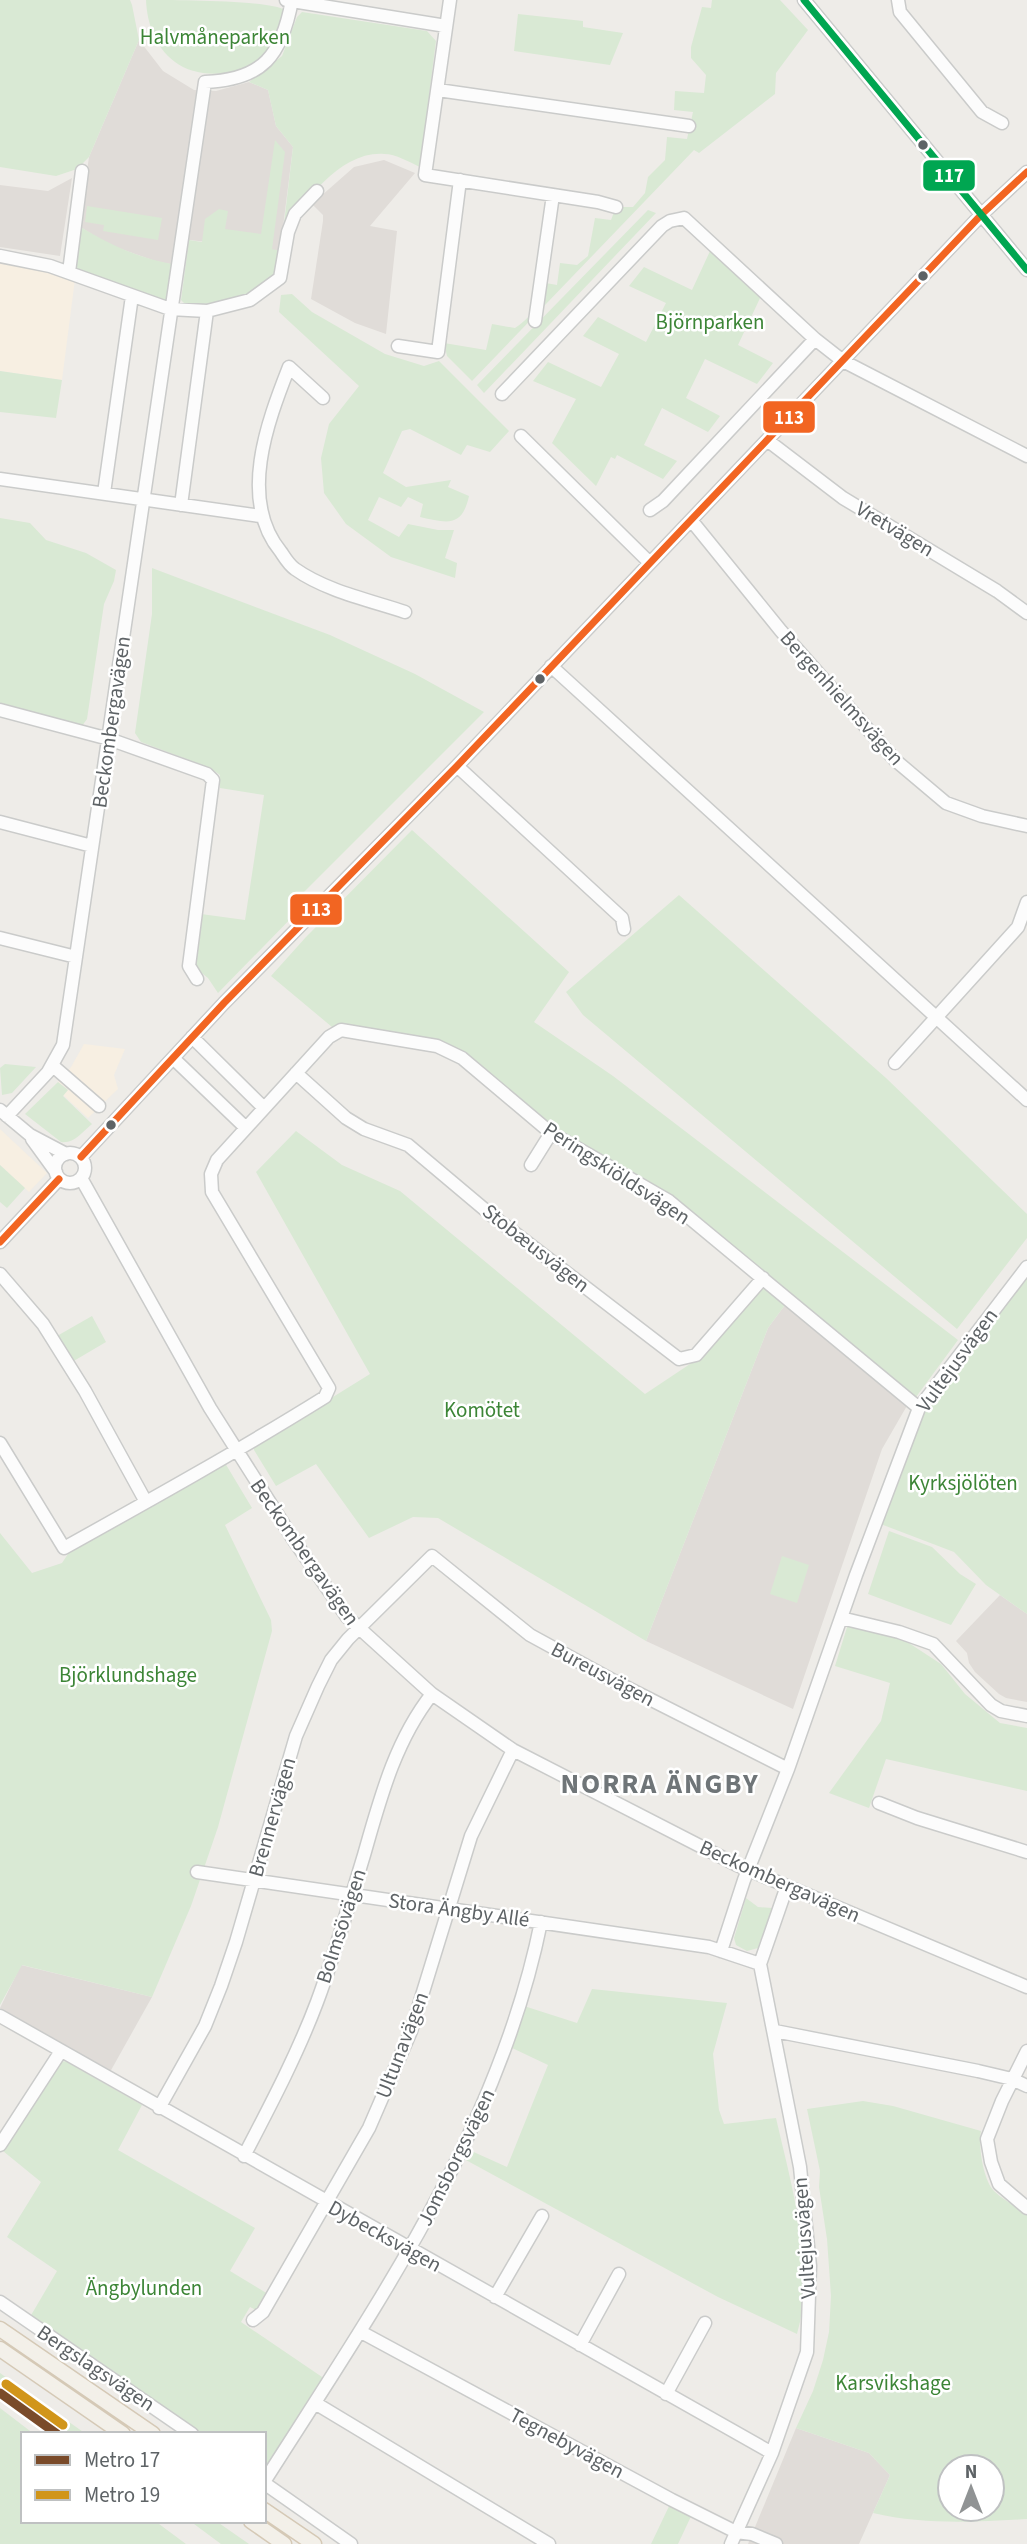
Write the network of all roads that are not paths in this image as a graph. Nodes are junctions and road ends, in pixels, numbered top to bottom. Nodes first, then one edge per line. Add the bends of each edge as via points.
1 (286, 0) edge
2 (292, 0) edge
3 (450, 0) edge
4 (804, 0) edge
5 (898, 0) edge
6 (446, 26) junction
7 (438, 90) junction
8 (1002, 123) dead end
9 (689, 126) dead end
10 (82, 170) dead end
11 (1027, 172) edge
12 (460, 180) junction
13 (317, 191) dead end
14 (553, 195) junction
15 (616, 207) dead end
16 (982, 214) junction
17 (0, 256) edge
18 (1027, 270) edge
19 (69, 272) junction
20 (132, 296) junction
21 (170, 309) junction
22 (207, 311) junction
23 (535, 321) dead end
24 (816, 339) junction
25 (398, 346) dead end
26 (843, 361) junction
27 (502, 394) dead end
28 (323, 398) dead end
29 (521, 436) dead end
30 (767, 440) junction
31 (1027, 456) edge
32 (0, 479) edge
33 (104, 493) junction
34 (144, 499) junction
35 (181, 505) junction
36 (650, 510) dead end
37 (260, 516) junction
38 (691, 520) junction
39 (650, 563) junction
40 (405, 612) dead end
41 (1027, 613) edge
42 (551, 667) junction
43 (0, 710) edge
44 (109, 739) junction
45 (457, 766) junction
46 (0, 822) edge
47 (1027, 826) edge
48 (92, 846) junction
49 (1027, 902) edge
50 (624, 929) dead end
51 (0, 939) edge
52 (76, 957) junction
53 (197, 979) dead end
54 (936, 1015) junction
55 (192, 1037) junction
56 (173, 1058) junction
57 (895, 1063) dead end
58 (53, 1066) junction
59 (296, 1073) junction
60 (1027, 1100) edge
61 (99, 1106) dead end
62 (263, 1107) junction
63 (4, 1113) edge
64 (245, 1127) junction
65 (551, 1133) junction
66 (30, 1135) junction
67 (66, 1154) junction
68 (80, 1157) junction
69 (531, 1165) dead end
70 (58, 1176) junction
71 (81, 1178) junction
72 (0, 1222) edge
73 (10, 1232) junction
74 (0, 1242) edge
75 (1027, 1267) edge
76 (0, 1274) edge
77 (763, 1279) junction
78 (919, 1408) junction
79 (0, 1443) edge
80 (236, 1451) junction
81 (146, 1502) junction
82 (432, 1556) joint
83 (841, 1618) junction
84 (359, 1630) junction
85 (432, 1694) junction
86 (1027, 1716) edge
87 (513, 1750) junction
88 (788, 1769) junction
89 (879, 1803) dead end
90 (1027, 1852) edge
91 (749, 1870) junction
92 (197, 1872) dead end
93 (253, 1880) junction
94 (787, 1886) junction
95 (352, 1894) junction
96 (450, 1909) junction
97 (541, 1922) junction
98 (721, 1951) junction
99 (760, 1964) junction
100 (1027, 1987) edge
101 (0, 2016) edge
102 (775, 2031) junction
103 (61, 2051) junction
104 (1027, 2051) edge
105 (1012, 2079) junction
106 (1027, 2086) edge
107 (159, 2108) junction
108 (0, 2145) edge
109 (244, 2156) junction
110 (327, 2203) junction
111 (1027, 2208) edge
112 (542, 2216) dead end
113 (410, 2249) junction
114 (619, 2274) dead end
115 (495, 2297) junction
116 (0, 2302) edge
117 (253, 2320) dead end
118 (705, 2323) dead end
119 (0, 2329) edge
120 (361, 2332) junction
121 (580, 2346) junction
122 (0, 2349) edge
123 (666, 2394) junction
124 (315, 2403) junction
125 (120, 2432) edge
126 (150, 2432) edge
127 (189, 2432) edge
128 (772, 2453) junction
129 (266, 2480) edge
130 (266, 2484) edge
131 (266, 2511) edge
132 (254, 2523) edge
133 (736, 2532) junction
134 (284, 2544) edge
135 (314, 2544) edge
136 (351, 2544) edge
137 (549, 2544) edge
138 (731, 2544) edge
139 (776, 2544) edge

1 - 2 street
2 - 6 street
2 - 21 street, Beckombergavägen via 279,47 264,63 242,77 205,82
3 - 6 street
4 - 16 street
5 - 8 street via 900,12 982,112
6 - 7 street
7 - 9 street
7 - 12 street via 425,175
10 - 19 street
11 - 16 street
12 - 14 street
12 - 25 street via 438,352
13 - 22 street via 295,214 280,278 250,300
14 - 15 street
14 - 23 street
16 - 18 street
16 - 26 street
17 - 19 street
19 - 20 street
20 - 21 street
20 - 33 street
21 - 22 street
21 - 34 street, Beckombergavägen
22 - 35 street
24 - 26 street
24 - 27 street via 684,218 662,226
24 - 36 street
26 - 30 street
26 - 31 street
28 - 37 street via 289,368 262,456
29 - 39 street
30 - 38 street
30 - 41 street, Vretvägen via 843,498
32 - 33 street
33 - 34 street
34 - 35 street
34 - 44 street, Beckombergavägen
35 - 37 street
37 - 40 street via 273,543 293,567 322,584
38 - 39 street
38 - 47 street, Bergenhielmsvägen via 895,760 946,803
39 - 42 street
42 - 45 street
42 - 54 street
43 - 44 street
44 - 48 street, Beckombergavägen
44 - 53 street via 214,780 189,966
45 - 50 street via 622,918
45 - 55 street
46 - 48 street
48 - 52 street, Beckombergavägen
49 - 54 street via 1018,927
51 - 52 street
52 - 58 street, Beckombergavägen via 63,1045
54 - 57 street
54 - 60 street
55 - 56 street
55 - 62 street
56 - 64 street
56 - 68 street
58 - 61 street
58 - 63 street, Beckombergavägen
59 - 62 street, Peringskiöldsvägen
59 - 65 street, Peringskiöldsvägen via 341,1030 437,1046 462,1058
59 - 77 street, Stobæusvägen via 346,1118 408,1145 679,1359 696,1355
62 - 64 street, Peringskiöldsvägen
63 - 66 street
64 - 80 street, Peringskiöldsvägen via 217,1160 211,1174 212,1192 329,1388 325,1397
65 - 69 street
65 - 77 street, Peringskiöldsvägen via 669,1201
66 - 67 street
66 - 70 street
67 - 68 street
67 - 70 street via 58,1160
68 - 71 street via 85,1169
70 - 71 street via 71,1183
70 - 73 street
71 - 80 street, Beckombergavägen
72 - 73 street
73 - 74 street
75 - 78 street, Vultejusvägen
76 - 81 street via 43,1324
77 - 78 street, Peringskiöldsvägen
78 - 83 street, Vultejusvägen
79 - 81 street via 64,1548
80 - 81 street
80 - 84 street, Beckombergavägen
82 - 84 street, Brennervägen
82 - 88 street, Bureusvägen via 530,1635
83 - 86 street via 933,1644 991,1705
83 - 88 street, Vultejusvägen
84 - 85 street, Beckombergavägen
84 - 93 street, Brennervägen via 331,1660 306,1709
85 - 87 street, Beckombergavägen
85 - 95 street, Bolmsövägen via 400,1746 388,1776
87 - 91 street, Beckombergavägen
87 - 96 street, Ultunavägen via 471,1836
88 - 91 street, Vultejusvägen
89 - 90 street
91 - 94 street, Beckombergavägen
91 - 98 street, Vultejusvägen
92 - 93 street, Stora Ängby Allé
93 - 95 street, Stora Ängby Allé
93 - 107 street, Brennervägen via 205,2026
94 - 99 street
94 - 100 street, Beckombergavägen
95 - 96 street, Stora Ängby Allé
95 - 109 street, Bolmsövägen via 317,2002
96 - 97 street, Stora Ängby Allé
96 - 110 street, Ultunavägen via 411,2031 369,2128
97 - 98 street, Stora Ängby Allé
97 - 113 street, Jomsborgsvägen via 496,2076
98 - 99 street, Stora Ängby Allé
99 - 102 street, Vultejusvägen
101 - 103 street, Dybecksvägen
102 - 105 street
102 - 128 street, Vultejusvägen via 800,2167 810,2266 807,2351
103 - 107 street, Dybecksvägen
103 - 108 street
104 - 105 street
105 - 106 street
105 - 111 street via 988,2139 999,2184
107 - 109 street, Dybecksvägen
109 - 110 street, Dybecksvägen
110 - 113 street, Dybecksvägen
110 - 117 street, Ultunavägen via 263,2312
112 - 115 street
113 - 115 street, Dybecksvägen
113 - 120 street, Jomsborgsvägen
114 - 121 street
115 - 121 street, Dybecksvägen
116 - 127 street, Bergslagsvägen
118 - 123 street
119 - 126 main road, Bergslagsvägen
120 - 124 street, Jomsborgsvägen
120 - 133 street, Tegnebyvägen
121 - 123 street, Dybecksvägen
122 - 125 main road, Bergslagsvägen
123 - 128 street, Dybecksvägen
124 - 129 street, Jomsborgsvägen
124 - 137 street
128 - 133 street, Vultejusvägen
130 - 136 street
131 - 135 main road
132 - 134 main road
133 - 138 street, Vultejusvägen
133 - 139 street, Tegnebyvägen

